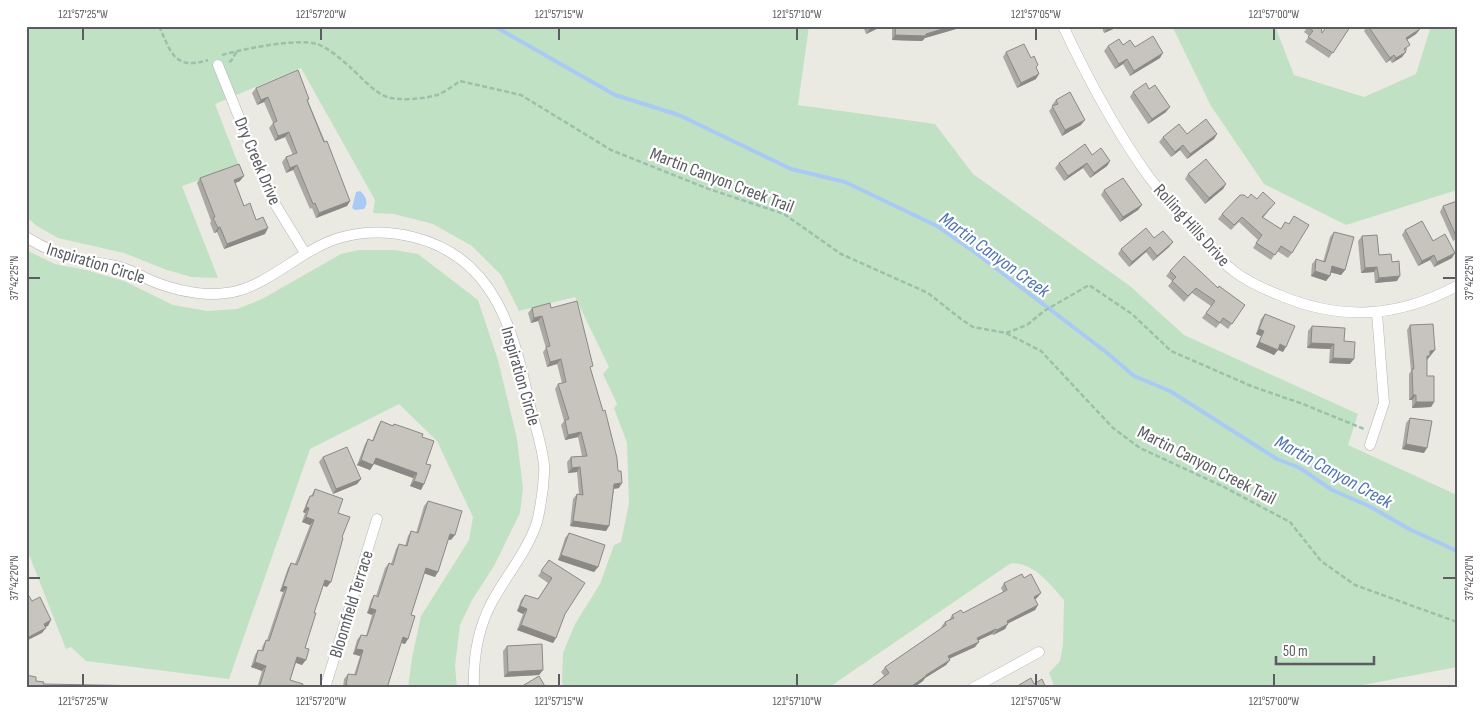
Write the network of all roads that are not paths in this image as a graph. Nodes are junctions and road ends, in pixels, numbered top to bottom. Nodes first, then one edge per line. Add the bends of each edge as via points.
1 (1063, 26) edge
2 (218, 65) dead end
3 (26, 237) edge
4 (305, 253) junction
5 (1457, 286) edge
6 (1377, 312) junction
7 (1370, 445) dead end
8 (377, 519) dead end
9 (1039, 652) dead end
10 (325, 688) edge
11 (474, 688) edge
12 (973, 688) edge

1 - 6 street, Rolling Hills Drive via 1108,115 1150,177 1206,245 1236,273 1293,301 1333,312
2 - 4 street, Dry Creek Drive via 272,199
3 - 4 street, Inspiration Circle via 62,255 123,268 167,286 199,292 226,293 253,286
4 - 11 street, Inspiration Circle via 342,238 380,232 415,237 448,250 466,261 498,302 519,356 545,466 541,500 536,524 523,552 492,602 481,628 475,653
5 - 6 street, Rolling Hills Drive via 1414,305
6 - 7 street via 1384,402
8 - 10 street, Bloomfield Terrace
9 - 12 street

